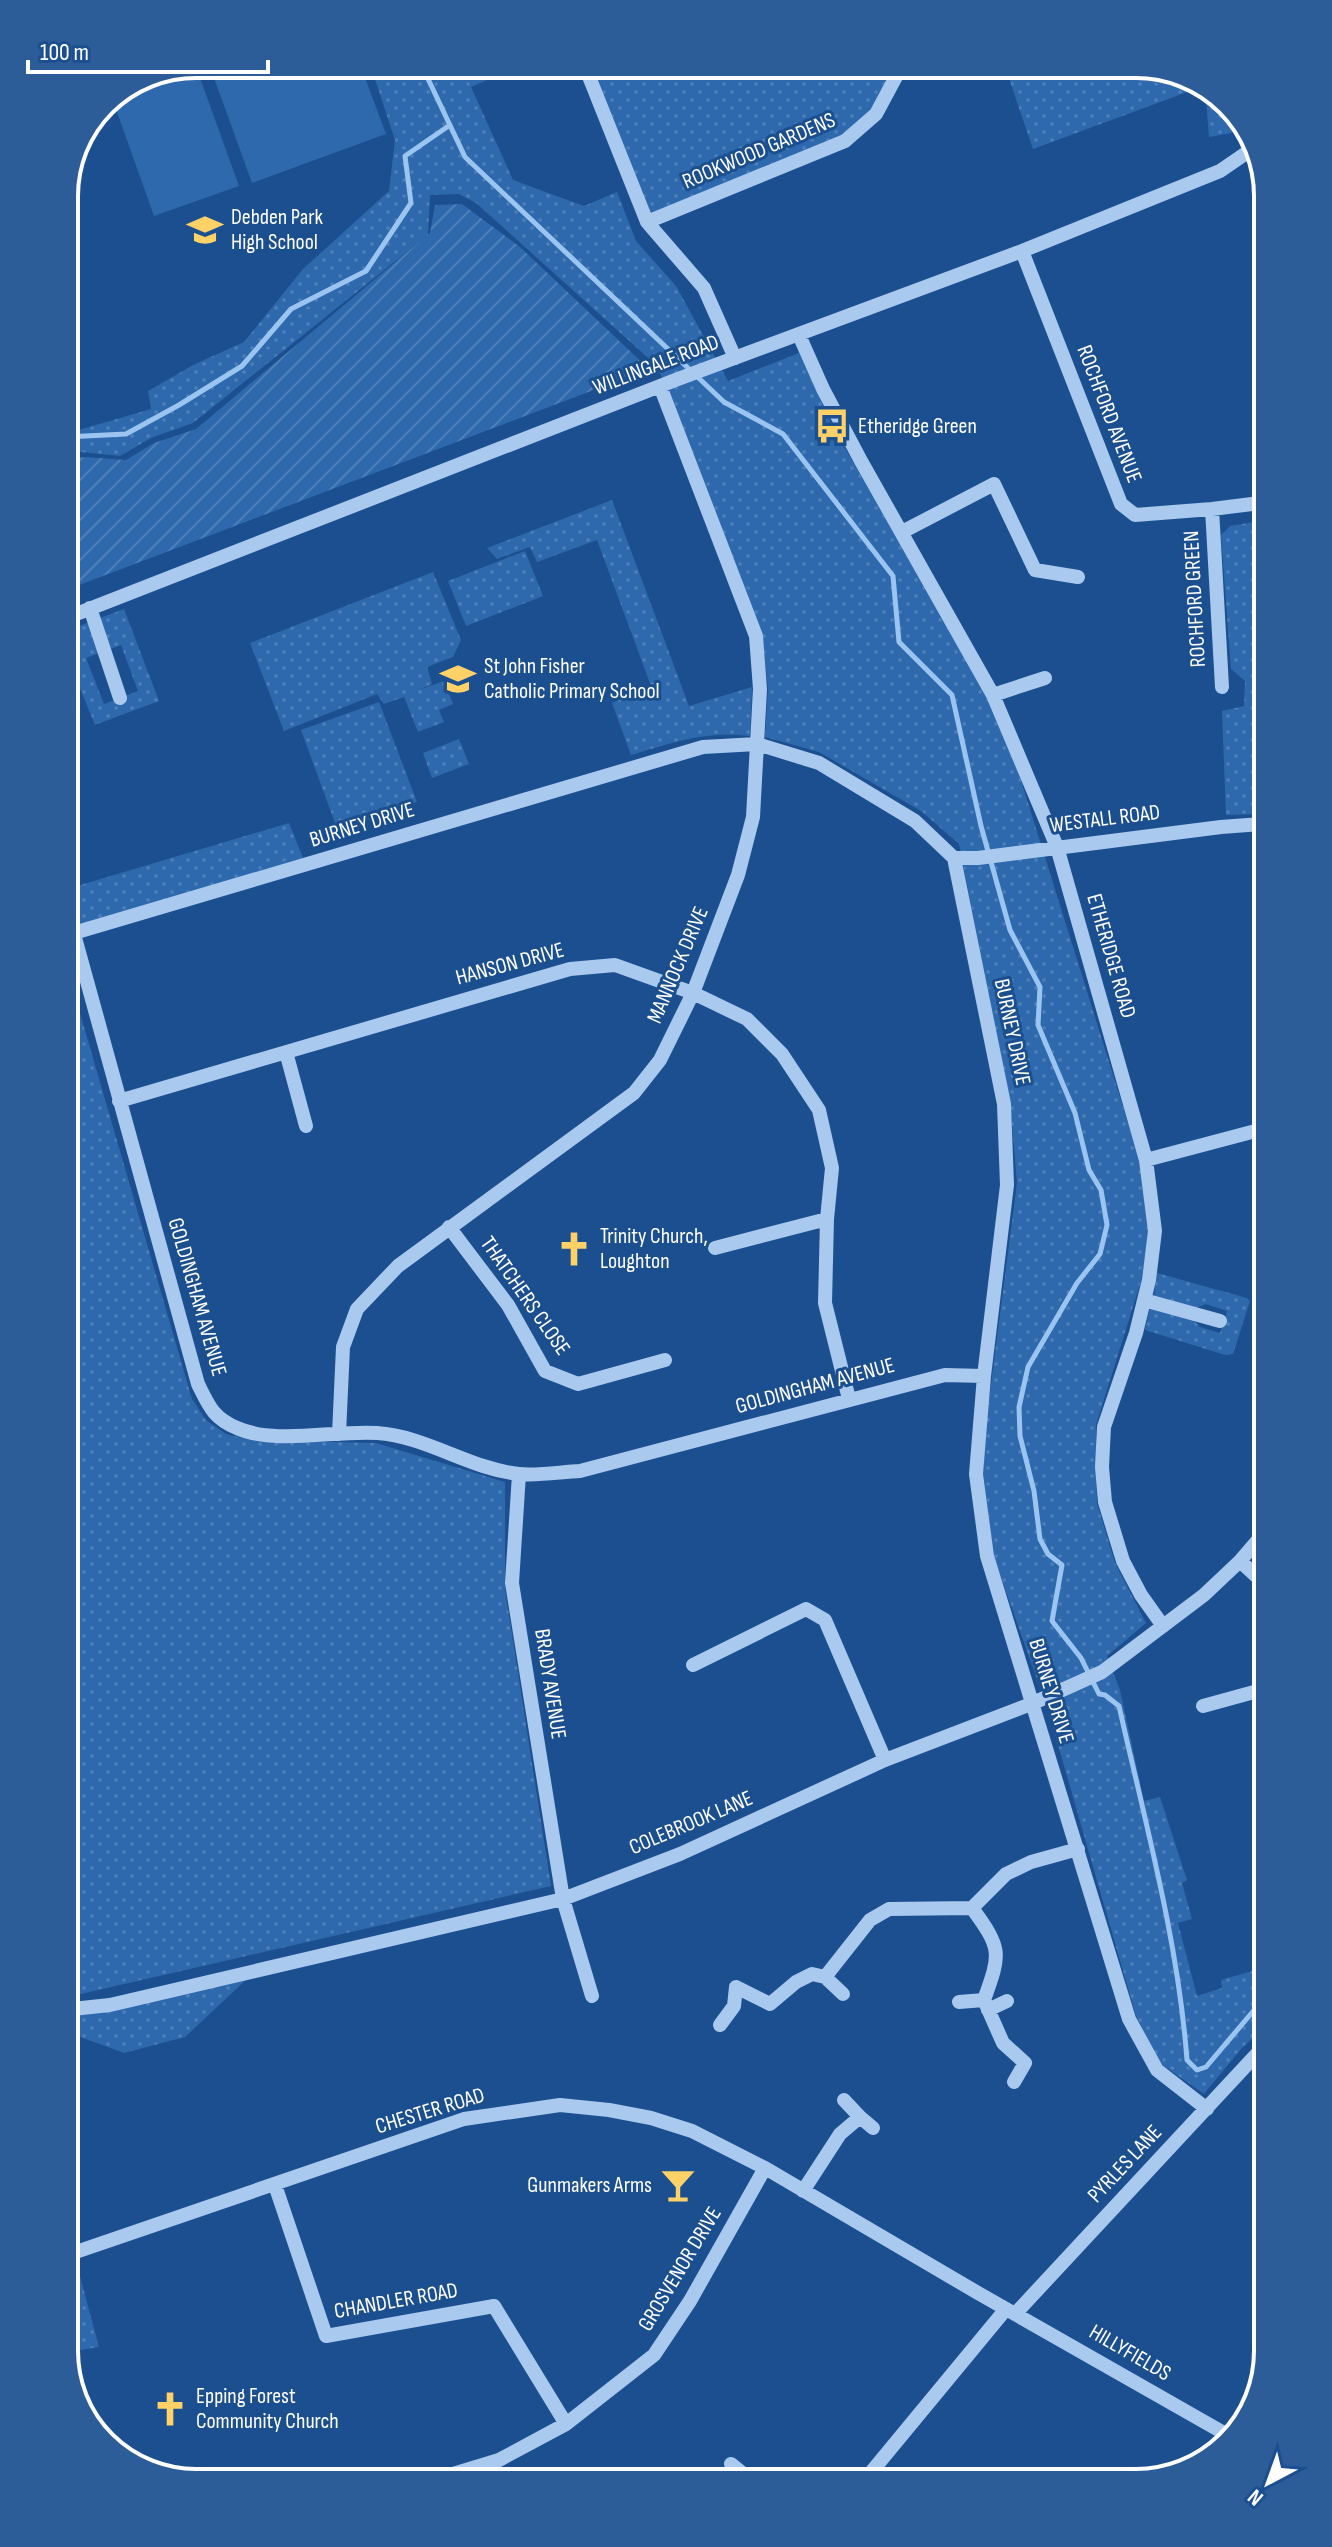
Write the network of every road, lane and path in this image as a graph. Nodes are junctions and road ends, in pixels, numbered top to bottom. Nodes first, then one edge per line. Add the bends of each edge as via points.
1 (590, 78) edge
2 (895, 78) edge
3 (1246, 153) edge
4 (647, 222) junction
5 (1022, 251) junction
6 (799, 335) junction
7 (735, 358) junction
8 (660, 386) junction
9 (1254, 504) edge
10 (1212, 509) junction
11 (902, 532) junction
12 (1078, 577) dead end
13 (90, 608) junction
14 (78, 613) edge
15 (1045, 678) dead end
16 (1222, 687) dead end
17 (993, 695) junction
18 (120, 698) dead end
19 (757, 744) junction
20 (1254, 825) edge
21 (1057, 847) junction
22 (954, 858) junction
23 (78, 932) edge
24 (78, 958) edge
25 (693, 993) junction
26 (286, 1052) junction
27 (119, 1101) junction
28 (306, 1126) dead end
29 (1254, 1131) edge
30 (1146, 1160) junction
31 (827, 1219) junction
32 (449, 1227) junction
33 (715, 1248) dead end
34 (1144, 1300) junction
35 (1220, 1321) dead end
36 (665, 1360) dead end
37 (984, 1376) junction
38 (849, 1399) junction
39 (339, 1434) junction
40 (519, 1474) junction
41 (1254, 1545) edge
42 (1240, 1561) junction
43 (1254, 1574) edge
44 (1163, 1626) junction
45 (693, 1665) dead end
46 (1254, 1692) edge
47 (1031, 1704) junction
48 (1203, 1706) dead end
49 (885, 1760) junction
50 (1078, 1849) junction
51 (563, 1899) junction
52 (972, 1908) junction
53 (825, 1977) junction
54 (843, 1994) dead end
55 (592, 1996) dead end
56 (1007, 2001) dead end
57 (959, 2002) dead end
58 (986, 2005) junction
59 (78, 2008) edge
60 (720, 2025) dead end
61 (1254, 2057) edge
62 (1014, 2082) dead end
63 (844, 2100) dead end
64 (1207, 2109) junction
65 (860, 2117) junction
66 (873, 2128) dead end
67 (765, 2168) junction
68 (275, 2185) junction
69 (803, 2191) junction
70 (78, 2251) edge
71 (1011, 2311) junction
72 (566, 2424) junction
73 (1222, 2432) edge
74 (731, 2464) dead end
75 (472, 2469) edge
76 (737, 2469) edge
77 (874, 2469) edge

1 - 4 street
2 - 4 street, ROOKWOOD GARDENS via 876,114 845,141
3 - 5 street, WILLINGALE ROAD via 1220,171
4 - 7 street via 704,288
5 - 6 street, WILLINGALE ROAD
5 - 10 street, ROCHFORD AVENUE via 1121,504 1135,515
6 - 7 street, WILLINGALE ROAD
6 - 11 street, ETHERIDGE ROAD
7 - 8 street, WILLINGALE ROAD
8 - 13 street, WILLINGALE ROAD
8 - 19 street, MANNOCK DRIVE via 756,636
9 - 10 street, ROCHFORD AVENUE
10 - 16 street, ROCHFORD GREEN
11 - 12 street via 994,484 1035,570
11 - 17 street, ETHERIDGE ROAD
13 - 14 street, WILLINGALE ROAD
13 - 18 street
15 - 17 street
17 - 21 street, ETHERIDGE ROAD
19 - 22 street, BURNEY DRIVE via 819,763 915,821
19 - 23 street, BURNEY DRIVE via 703,747
19 - 25 street, MANNOCK DRIVE via 746,846
20 - 21 street, WESTALL ROAD
21 - 22 street, WESTALL ROAD
21 - 30 street, ETHERIDGE ROAD
22 - 37 street, BURNEY DRIVE via 1004,1104 1007,1185
24 - 27 street, GOLDINGHAM AVENUE
25 - 26 street, HANSON DRIVE via 615,965 570,969
25 - 31 street, HANSON DRIVE via 747,1019 782,1054 819,1110 832,1168
25 - 32 street, MANNOCK DRIVE via 660,1060 634,1093
26 - 27 street, HANSON DRIVE
26 - 28 street
27 - 39 street, GOLDINGHAM AVENUE via 198,1384 213,1415 263,1435
29 - 30 street
30 - 34 street, ETHERIDGE ROAD via 1155,1231
31 - 33 street
31 - 38 street, HANSON DRIVE via 825,1303
32 - 36 street, THATCHERS CLOSE via 508,1305 545,1371 578,1384
32 - 39 street, MANNOCK DRIVE via 398,1266 357,1309 343,1347
34 - 35 street
34 - 44 street, ETHERIDGE ROAD via 1104,1427 1102,1467 1105,1502 1123,1561
37 - 38 street, GOLDINGHAM AVENUE via 945,1375
37 - 47 street, BURNEY DRIVE via 976,1474 987,1556
38 - 40 street, GOLDINGHAM AVENUE via 580,1471
39 - 40 street, GOLDINGHAM AVENUE via 397,1435
40 - 51 street, BRADY AVENUE via 512,1583
41 - 42 street, COLEBROOK LANE
42 - 43 street
42 - 44 street, COLEBROOK LANE
44 - 47 street, COLEBROOK LANE via 1102,1672
45 - 49 street via 806,1609 825,1620
46 - 48 street
47 - 49 street, COLEBROOK LANE
47 - 50 street, BURNEY DRIVE
49 - 51 street, COLEBROOK LANE via 680,1854
50 - 52 street via 1006,1874
50 - 64 street, BURNEY DRIVE via 1129,2019 1157,2070
51 - 55 street, BRADY AVENUE
51 - 59 street, COLEBROOK LANE
52 - 53 street via 889,1909 870,1920
52 - 58 street via 994,1939 997,1964
53 - 54 street
53 - 60 street via 805,1977 770,2004 736,1987 734,2006
56 - 58 street
57 - 58 street
58 - 62 street via 1003,2043 1025,2063
61 - 64 street, PYRLES LANE
63 - 65 street
64 - 71 street, PYRLES LANE
65 - 66 street
65 - 69 street via 840,2134
67 - 68 street, CHESTER ROAD via 692,2131 651,2118 560,2105 464,2119
67 - 69 street, CHESTER ROAD
67 - 72 street, GROSVENOR DRIVE via 654,2355
68 - 70 street, CHESTER ROAD
68 - 72 street, CHANDLER ROAD via 326,2336 494,2306
69 - 71 street, CHESTER ROAD
71 - 73 street, HILLYFIELDS
71 - 77 street, PYRLES LANE
72 - 75 street, GROSVENOR DRIVE
74 - 76 street

